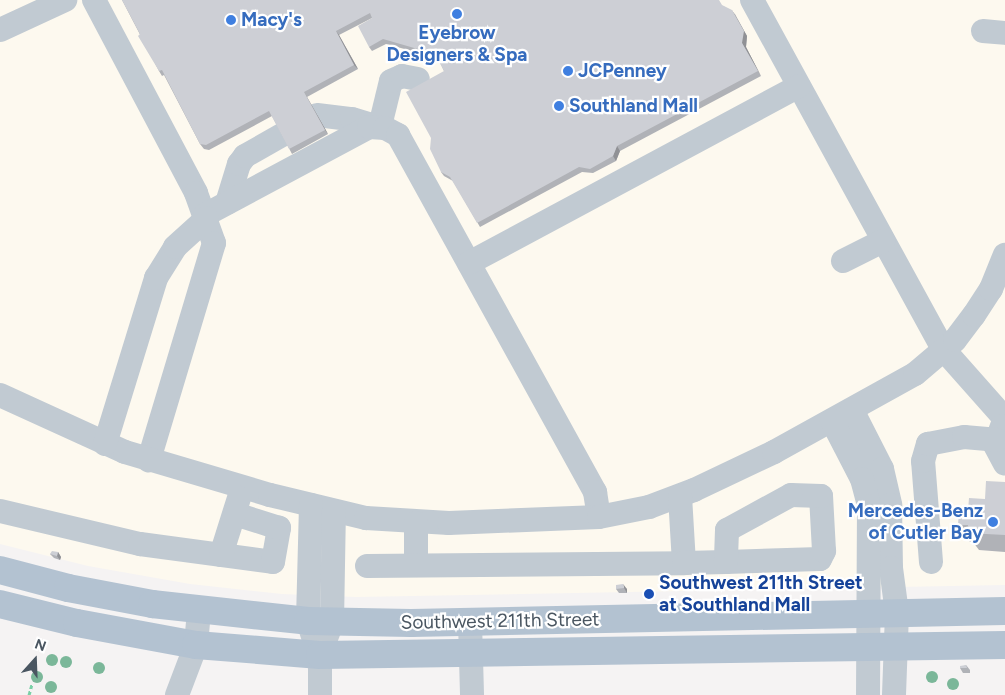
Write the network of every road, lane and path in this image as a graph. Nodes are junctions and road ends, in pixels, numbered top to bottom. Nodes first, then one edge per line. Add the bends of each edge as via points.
1 (65, 0) edge
2 (94, 0) edge
3 (752, 0) edge
4 (26, 8) edge
5 (0, 30) edge
6 (418, 79) dead end
7 (799, 86) junction
8 (317, 115) edge
9 (377, 126) junction
10 (282, 135) edge
11 (227, 203) junction
12 (206, 216) junction
13 (883, 241) junction
14 (1005, 255) edge
15 (843, 262) dead end
16 (470, 263) junction
17 (944, 350) junction
18 (0, 395) edge
19 (842, 415) junction
20 (1002, 427) edge
21 (105, 444) junction
22 (149, 460) junction
23 (1005, 464) edge
24 (242, 487) junction
25 (680, 496) junction
26 (311, 505) junction
27 (334, 510) junction
28 (0, 511) edge
29 (235, 514) junction
30 (599, 517) junction
31 (416, 523) junction
32 (221, 555) junction
33 (726, 562) dead end
34 (931, 562) dead end
35 (684, 563) junction
36 (416, 565) junction
37 (367, 566) dead end
38 (0, 570) edge
39 (0, 604) edge
40 (199, 611) junction
41 (1005, 611) edge
42 (897, 613) junction
43 (869, 614) junction
44 (320, 622) junction
45 (470, 622) junction
46 (196, 645) junction
47 (1005, 645) edge
48 (868, 647) junction
49 (896, 647) junction
50 (320, 655) junction
51 (472, 655) junction
52 (32, 684) dead end
53 (29, 695) edge
54 (177, 695) edge
55 (320, 695) edge
56 (472, 695) edge
57 (868, 695) edge
58 (894, 695) edge

1 - 4 lane
2 - 12 lane
3 - 7 lane
4 - 5 lane
6 - 9 lane via 402,76 391,81
7 - 13 lane
7 - 16 lane
8 - 9 lane
9 - 11 lane
9 - 16 lane via 401,138
10 - 11 lane via 245,156 239,164
11 - 12 lane
12 - 21 lane via 175,247 156,278
12 - 22 lane via 214,243
13 - 15 lane
13 - 17 lane
14 - 17 lane via 991,289
16 - 30 lane via 595,492
17 - 19 lane via 915,374
17 - 20 lane
18 - 21 lane
19 - 25 lane
19 - 42 lane via 882,469 890,505
19 - 43 lane via 866,490
20 - 23 lane via 998,455
20 - 34 lane via 928,444 923,461
21 - 22 lane
22 - 24 lane
24 - 26 lane
24 - 29 lane
25 - 30 lane via 649,507
25 - 35 lane
26 - 27 lane
26 - 44 lane
27 - 31 lane
27 - 44 lane
28 - 32 lane via 140,544
29 - 32 lane
29 - 32 lane via 279,528 272,562
30 - 31 lane
31 - 36 lane
33 - 35 lane
35 - 36 lane
36 - 37 lane
38 - 40 main road, Southwest 211th Street via 95,594
39 - 46 main road, Southwest 211th Street via 77,623
40 - 44 main road, Southwest 211th Street
40 - 46 lane
41 - 42 main road, Southwest 211th Street
42 - 43 main road, Southwest 211th Street
42 - 49 lane
43 - 45 main road, Southwest 211th Street
43 - 48 lane
44 - 45 main road, Southwest 211th Street
44 - 50 lane
45 - 51 lane
46 - 50 main road, Southwest 211th Street
46 - 54 lane
47 - 49 main road, Southwest 211th Street
48 - 49 main road, Southwest 211th Street
48 - 51 main road, Southwest 211th Street
48 - 57 lane
49 - 58 lane
50 - 51 main road, Southwest 211th Street
50 - 55 lane
51 - 56 lane
52 - 53 path

